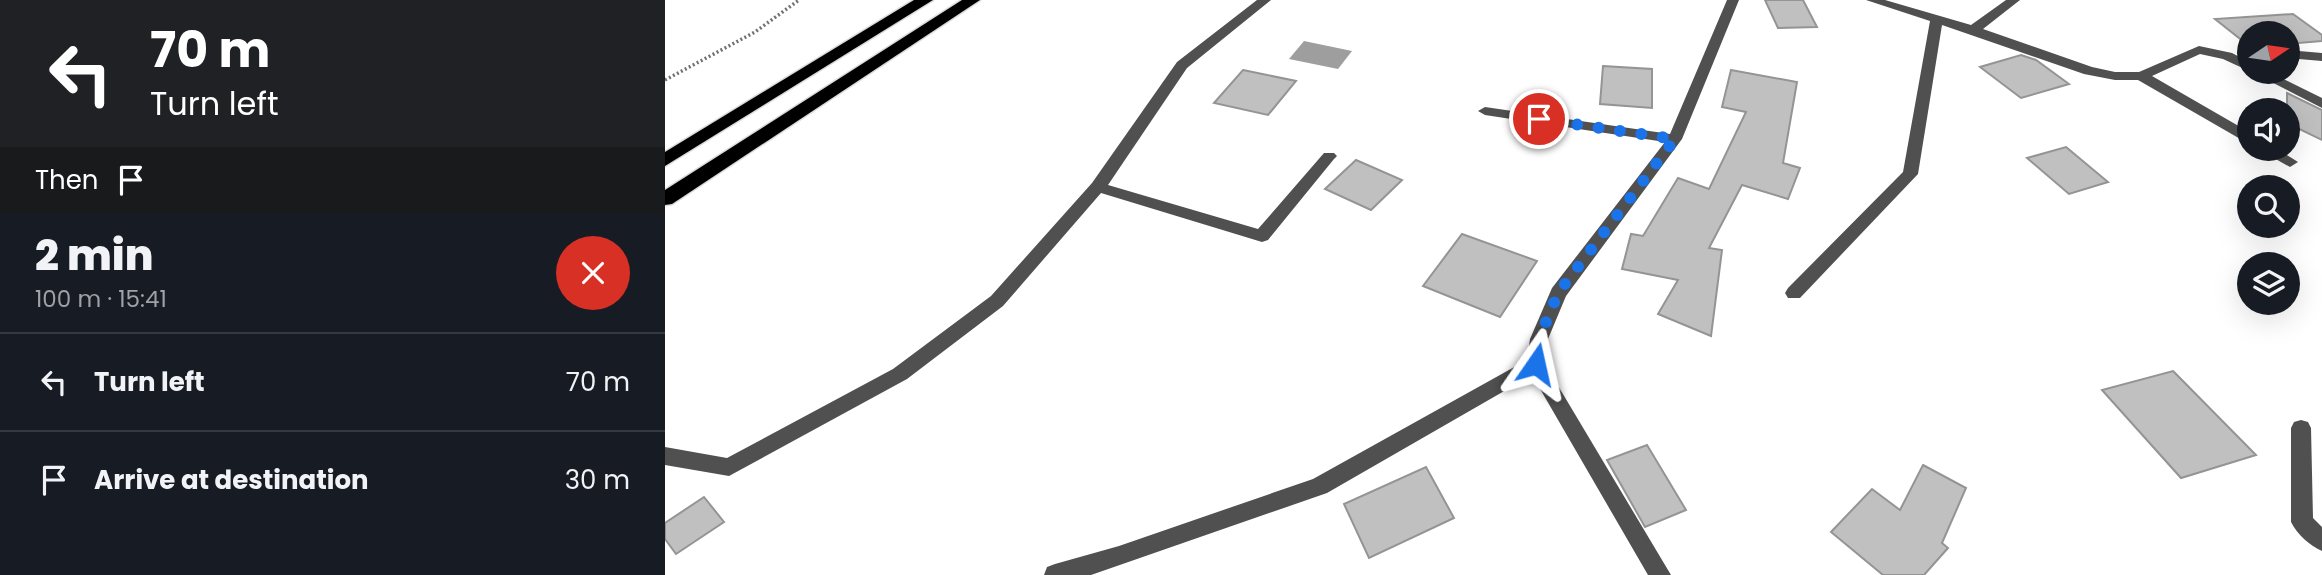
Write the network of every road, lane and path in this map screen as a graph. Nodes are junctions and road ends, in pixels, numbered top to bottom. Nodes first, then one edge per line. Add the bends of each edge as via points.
1 (799, 0) edge
2 (925, 0) edge
3 (972, 0) edge
4 (1265, 0) edge
5 (1733, 0) edge
6 (1872, 0) edge
7 (2014, 0) edge
8 (1936, 21) junction
9 (1973, 30) junction
10 (2237, 55) edge
11 (2300, 55) edge
12 (2227, 56) junction
13 (2322, 57) edge
14 (2237, 61) edge
15 (2141, 76) junction
16 (665, 80) edge
17 (2283, 84) edge
18 (2322, 104) edge
19 (1485, 111) dead end
20 (2237, 132) edge
21 (1675, 139) junction
22 (1329, 156) dead end
23 (665, 160) edge
24 (1098, 187) junction
25 (665, 199) edge
26 (1794, 293) dead end
27 (1536, 364) junction
28 (2301, 428) dead end
29 (665, 456) edge
30 (2322, 541) edge
31 (1055, 575) edge
32 (1660, 575) edge

1 - 16 path via 755,32
2 - 23 highway
3 - 25 highway
4 - 24 street via 1182,65
5 - 21 street
6 - 8 street
7 - 9 street
8 - 9 street
8 - 26 street via 1910,174
9 - 15 street via 2089,71
10 - 12 street
11 - 13 street
12 - 14 street
12 - 15 street via 2199,50
15 - 20 street
17 - 18 street
19 - 21 street
21 - 27 street via 1558,293 1539,339
22 - 24 street via 1262,236
24 - 29 street via 997,301 900,374 729,467
27 - 31 street via 1320,486
27 - 32 street
28 - 30 street via 2302,522

